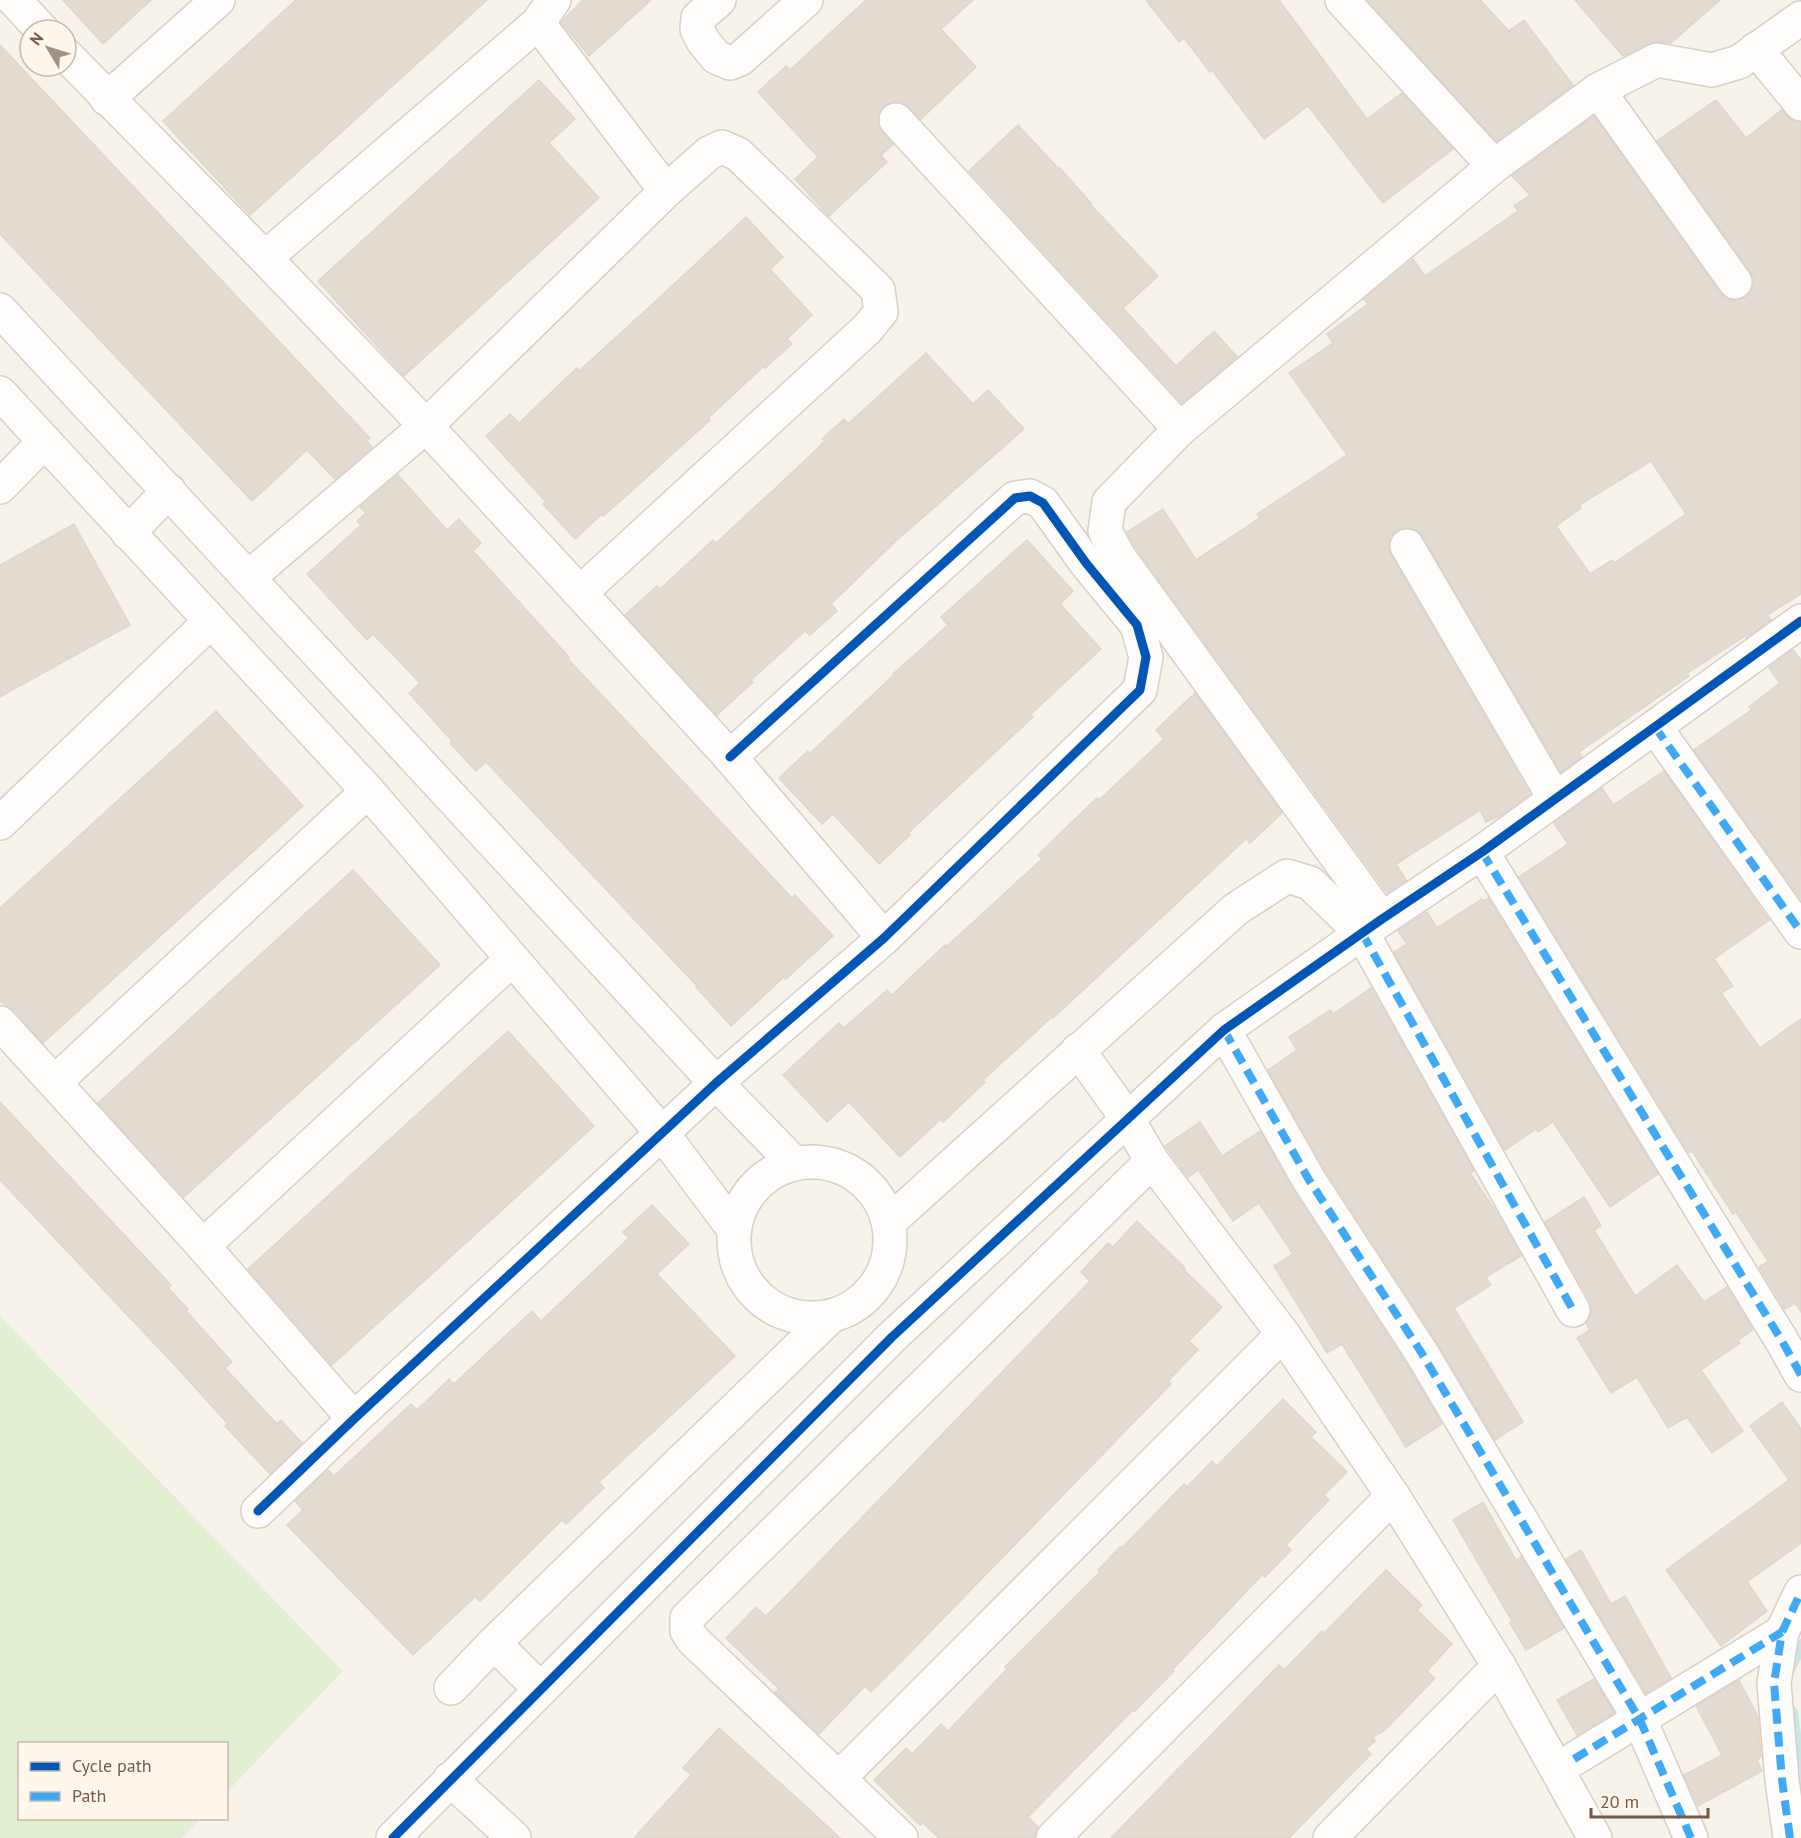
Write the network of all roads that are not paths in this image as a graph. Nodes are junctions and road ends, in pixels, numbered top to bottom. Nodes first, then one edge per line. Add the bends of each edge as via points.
1 (14, 0) edge
2 (218, 0) edge
3 (719, 0) edge
4 (806, 0) edge
5 (1342, 0) edge
6 (546, 11) edge
7 (31, 18) edge
8 (1801, 18) edge
9 (1756, 49) junction
10 (78, 68) edge
11 (1598, 90) junction
12 (107, 99) junction
13 (1801, 104) edge
14 (896, 120) dead end
15 (1494, 166) junction
16 (666, 191) junction
17 (264, 258) junction
18 (1735, 282) dead end
19 (0, 310) edge
20 (0, 393) edge
21 (426, 426) junction
22 (1180, 429) junction
23 (45, 441) junction
24 (0, 487) edge
25 (169, 491) junction
26 (128, 533) junction
27 (1407, 546) dead end
28 (248, 578) junction
29 (580, 593) junction
30 (211, 621) junction
31 (1801, 621) edge
32 (1655, 727) junction
33 (730, 757) junction
34 (368, 792) junction
35 (1555, 799) junction
36 (0, 823) edge
37 (1482, 852) junction
38 (1372, 926) junction
39 (1801, 932) edge
40 (884, 938) junction
41 (512, 959) junction
42 (0, 1023) edge
43 (1224, 1030) junction
44 (1078, 1050) junction
45 (55, 1082) junction
46 (716, 1083) junction
47 (1127, 1118) junction
48 (662, 1133) junction
49 (1152, 1161) junction
50 (794, 1163) junction
51 (889, 1222) junction
52 (734, 1228) junction
53 (203, 1246) junction
54 (863, 1300) junction
55 (1573, 1310) dead end
56 (830, 1317) junction
57 (1283, 1334) junction
58 (892, 1337) junction
59 (1801, 1375) edge
60 (354, 1419) junction
61 (1393, 1496) junction
62 (258, 1511) dead end
63 (1801, 1592) edge
64 (1782, 1632) junction
65 (494, 1643) junction
66 (1499, 1666) junction
67 (451, 1688) dead end
68 (540, 1689) junction
69 (1640, 1720) junction
70 (1574, 1759) dead end
71 (839, 1778) junction
72 (450, 1779) junction
73 (393, 1838) edge
74 (514, 1838) edge
75 (901, 1838) edge
76 (1053, 1838) edge
77 (1330, 1838) edge
78 (1595, 1838) edge
79 (1691, 1838) edge
80 (1790, 1838) edge

1 - 7 street
2 - 12 street
3 - 4 street via 699,18 697,29 716,57 730,63 740,59
5 - 15 street
6 - 16 street
6 - 17 street
8 - 9 street
9 - 11 street via 1739,62 1712,70 1657,60
9 - 13 street
10 - 12 street
11 - 15 street
11 - 18 street
12 - 17 street
14 - 22 street
15 - 22 street
16 - 21 street
16 - 29 street via 709,153 722,147 738,154 878,290 881,312
17 - 21 street
19 - 25 street
20 - 23 street
21 - 28 street
21 - 29 street
22 - 38 street via 1109,502 1105,531
23 - 24 street
23 - 26 street
25 - 26 street
25 - 28 street
26 - 30 street
27 - 35 street
28 - 46 street
29 - 33 street
30 - 34 street
30 - 36 street
31 - 32 street
32 - 35 street
32 - 39 street
33 - 40 street
33 - 40 street via 1015,498 1030,496 1043,502 1137,625 1146,657 1140,690
34 - 41 street
34 - 45 street
35 - 37 street
37 - 38 street
37 - 59 street
38 - 43 street
38 - 44 street via 1310,883 1287,876 1236,909
38 - 55 street
40 - 46 street
41 - 48 street
41 - 53 street
42 - 45 street
43 - 47 street
43 - 69 street via 1309,1180 1421,1352
44 - 47 street
44 - 51 street
45 - 53 street
46 - 48 street
46 - 50 street
47 - 49 street
47 - 58 street
48 - 52 street
48 - 60 street
49 - 57 street
49 - 71 street via 687,1618 687,1631 693,1640
50 - 51 street via 825,1162 854,1173 876,1194
50 - 52 street via 766,1176 745,1199
51 - 54 street via 890,1253 879,1282
52 - 56 street via 735,1259 747,1287 771,1308 799,1318
53 - 60 street
54 - 56 street
54 - 58 street
56 - 65 street
57 - 61 street
57 - 71 street
58 - 68 street
60 - 62 street
61 - 66 street
61 - 76 street
63 - 64 street
64 - 69 street
64 - 80 street via 1774,1683
65 - 67 street
65 - 68 street
66 - 77 street
66 - 78 street
68 - 72 street
69 - 70 street
69 - 79 street
71 - 75 street
72 - 73 street
72 - 74 street

